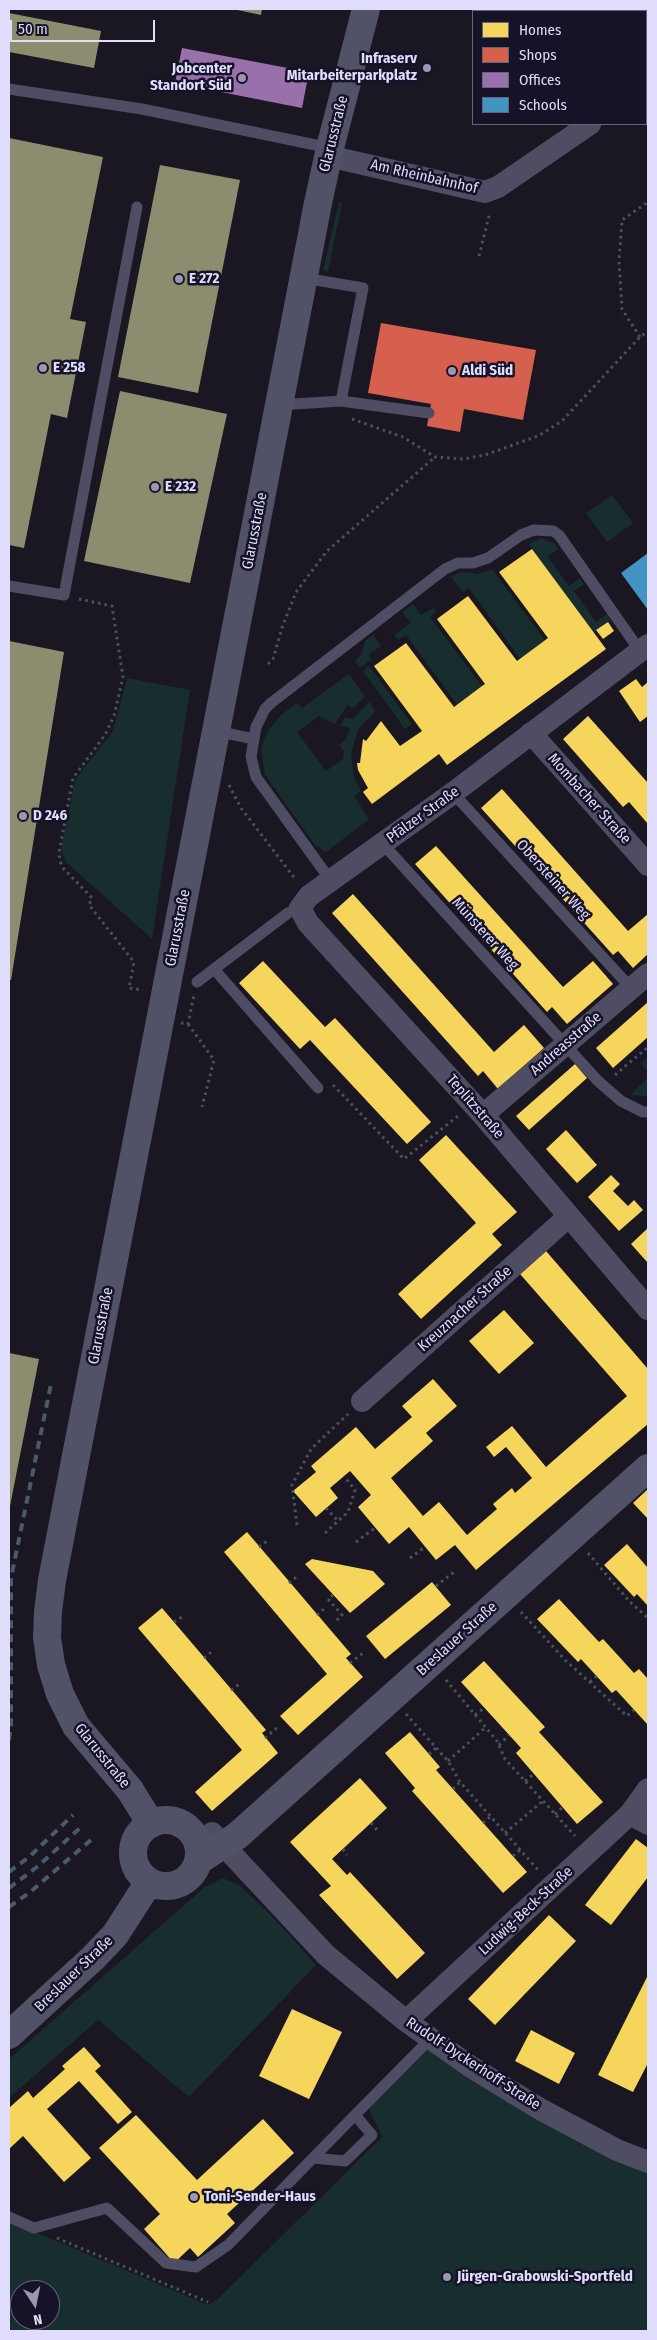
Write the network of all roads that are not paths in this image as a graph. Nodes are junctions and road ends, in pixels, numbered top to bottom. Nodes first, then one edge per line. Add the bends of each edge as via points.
1 (366, 9) edge
2 (9, 89) edge
3 (589, 125) edge
4 (329, 152) junction
5 (137, 207) dead end
6 (304, 278) junction
7 (341, 401) junction
8 (279, 405) junction
9 (429, 413) dead end
10 (9, 586) edge
11 (644, 648) edge
12 (216, 731) junction
13 (531, 733) junction
14 (254, 739) junction
15 (453, 792) junction
16 (383, 844) junction
17 (648, 865) edge
18 (330, 881) junction
19 (304, 902) junction
20 (214, 968) junction
21 (648, 974) edge
22 (197, 982) dead end
23 (631, 988) junction
24 (564, 1045) junction
25 (318, 1088) road end
26 (478, 1109) junction
27 (648, 1112) edge
28 (568, 1217) junction
29 (648, 1310) edge
30 (362, 1401) road end
31 (648, 1468) edge
32 (648, 1789) edge
33 (639, 1819) edge
34 (150, 1824) junction
35 (209, 1837) junction
36 (149, 1882) junction
37 (406, 2021) junction
38 (9, 2035) edge
39 (431, 2038) junction
40 (355, 2115) junction
41 (313, 2158) junction
42 (648, 2162) edge
43 (9, 2217) edge

1 - 4 street, Glarusstraße
2 - 4 lane via 142,109
3 - 4 street, Am Rheinbahnhof via 498,187 485,192
4 - 6 street, Glarusstraße
5 - 10 lane via 64,596
6 - 7 lane via 363,288
6 - 8 street, Glarusstraße
7 - 8 lane
7 - 9 lane
8 - 12 street, Glarusstraße
11 - 13 street, Pfälzer Straße
11 - 14 lane via 559,535 545,529 534,530 481,561 458,563 444,569 271,702 260,716
12 - 14 lane
12 - 34 street, Glarusstraße via 48,1612 51,1666 60,1694 76,1726 130,1790
13 - 15 street, Pfälzer Straße
13 - 17 street, Mombacher Straße
14 - 18 lane via 251,757 256,777
15 - 16 street, Pfälzer Straße
15 - 23 lane, Obersteiner Weg
16 - 18 street, Pfälzer Straße
16 - 24 lane, Münsterer Weg
18 - 19 street, Pfälzer Straße
19 - 20 lane, Pfälzer Straße
19 - 26 street, Teplitzstraße via 308,923
20 - 22 lane, Pfälzer Straße
20 - 25 lane
21 - 23 street, Andreasstraße
23 - 24 street, Andreasstraße
24 - 26 street, Andreasstraße
24 - 27 lane, Münsterer Weg via 621,1102
26 - 28 street, Teplitzstraße
28 - 29 street, Teplitzstraße
28 - 30 street, Kreuznacher Straße
31 - 35 street, Breslauer Straße via 264,1809
32 - 33 street, Ludwig-Beck-Straße
33 - 37 street, Ludwig-Beck-Straße via 589,1853
34 - 35 street via 172,1821
34 - 36 street via 139,1834 133,1849 138,1872
35 - 36 street, Breslauer Straße via 190,1876 175,1885
35 - 37 street, Rudolf-Dyckerhoff-Straße via 326,1955
36 - 38 street, Breslauer Straße via 115,1935
37 - 39 street, Rudolf-Dyckerhoff-Straße
39 - 40 lane
39 - 42 street, Rudolf-Dyckerhoff-Straße via 540,2109 617,2150
40 - 41 lane
40 - 41 lane via 372,2135 345,2161
41 - 43 lane via 228,2245 196,2267 166,2263 107,2208 34,2228

